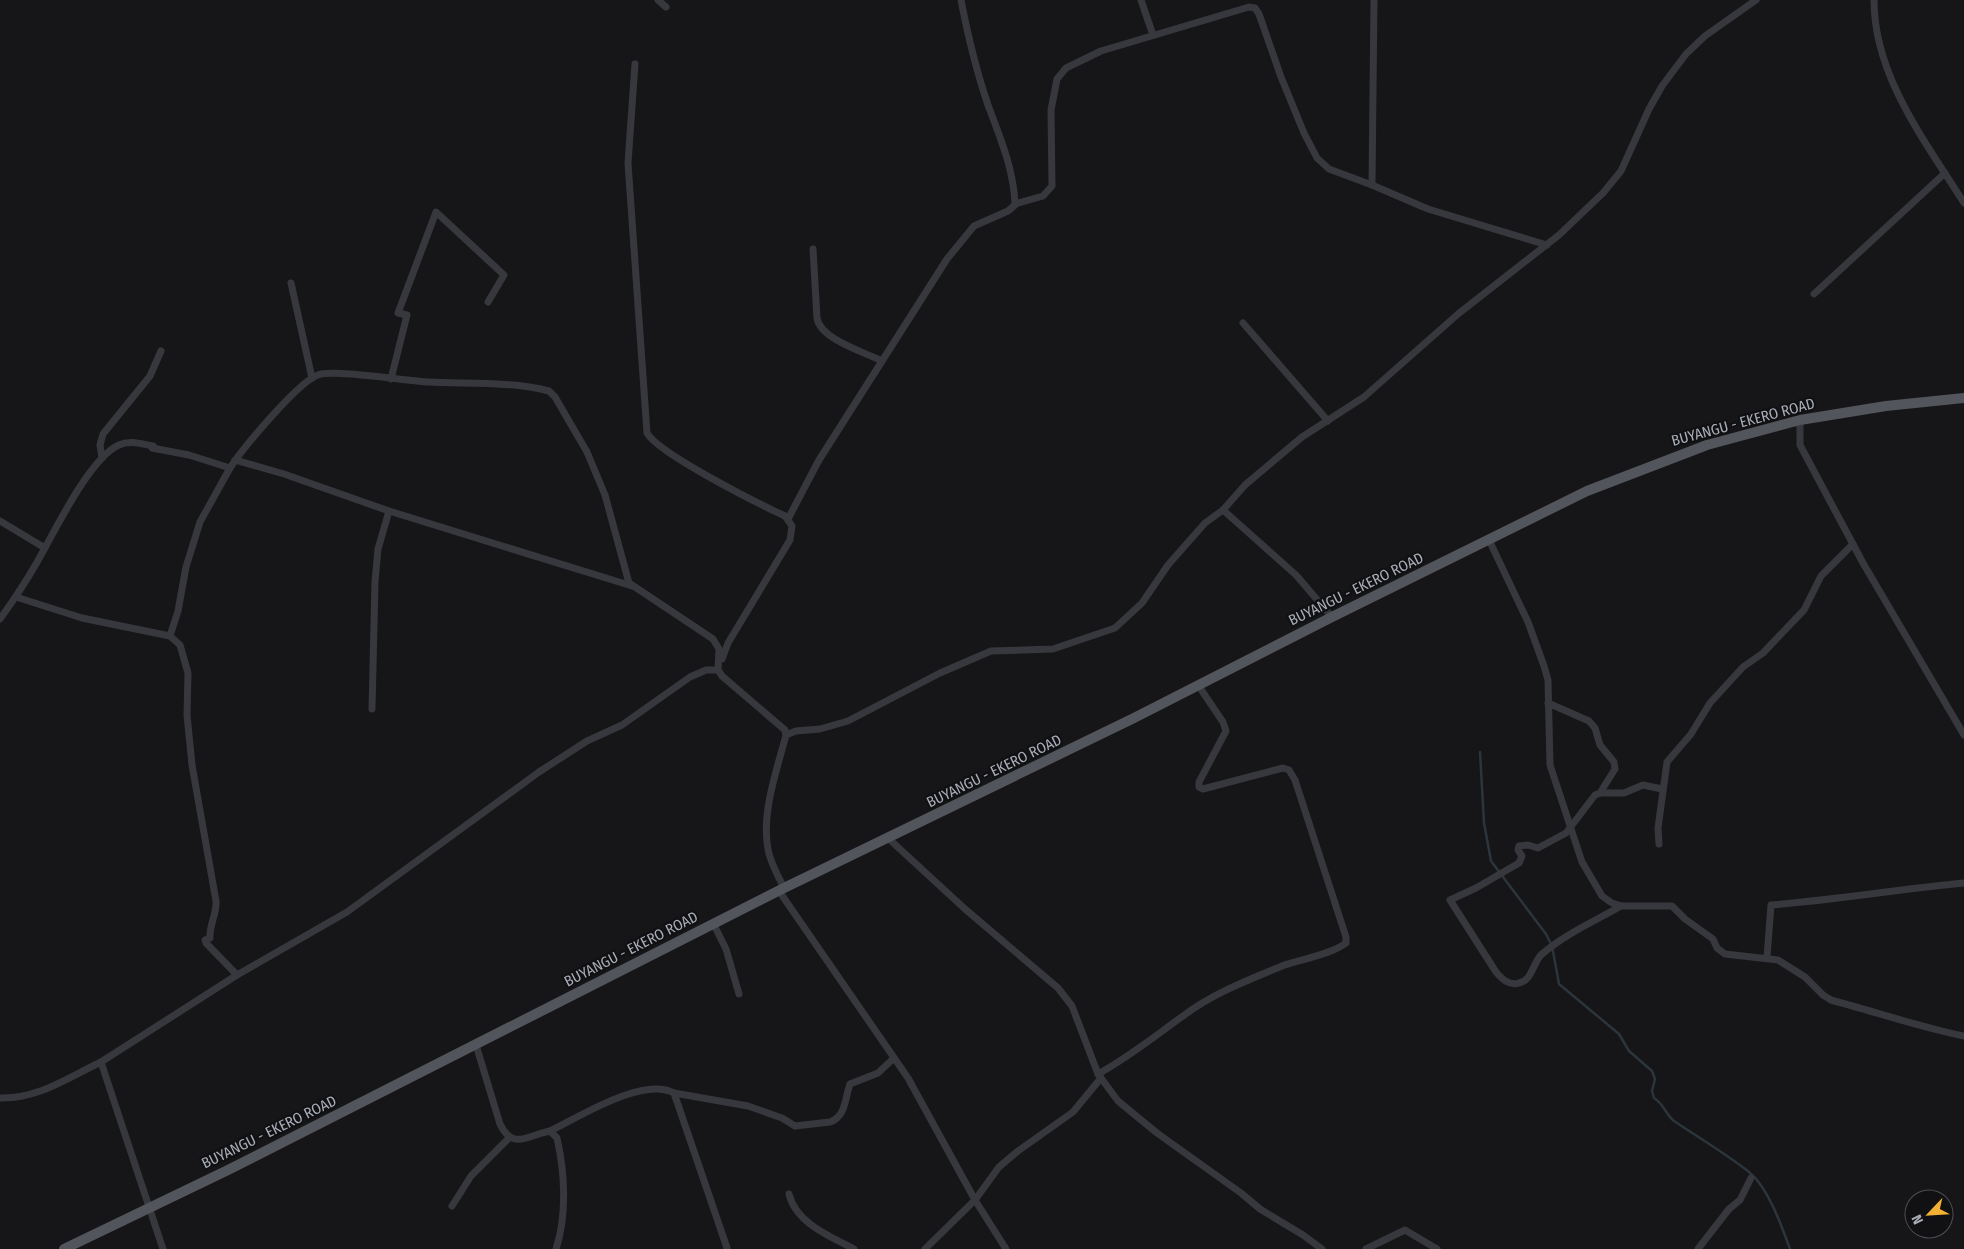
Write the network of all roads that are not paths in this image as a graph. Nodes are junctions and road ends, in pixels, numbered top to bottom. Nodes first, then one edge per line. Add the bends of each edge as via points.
1 (658, 0) edge
2 (961, 0) edge
3 (1141, 0) edge
4 (1374, 0) edge
5 (1741, 0) edge
6 (1756, 0) edge
7 (1874, 0) edge
8 (666, 7) dead end
9 (1742, 9) junction
10 (1153, 34) junction
11 (635, 64) dead end
12 (1945, 173) junction
13 (1372, 185) junction
14 (1964, 203) edge
15 (1015, 204) junction
16 (1548, 245) junction
17 (814, 249) dead end
18 (291, 283) dead end
19 (1814, 294) dead end
20 (488, 302) dead end
21 (1243, 323) dead end
22 (161, 351) dead end
23 (882, 361) junction
24 (312, 378) junction
25 (391, 379) junction
26 (1964, 398) edge
27 (1800, 420) junction
28 (1328, 421) junction
29 (102, 458) junction
30 (235, 460) junction
31 (230, 468) junction
32 (1223, 510) junction
33 (389, 511) junction
34 (788, 519) junction
35 (0, 521) edge
36 (1488, 540) junction
37 (1853, 544) junction
38 (45, 548) junction
39 (632, 586) junction
40 (16, 597) junction
41 (1332, 617) junction
42 (0, 619) edge
43 (170, 636) junction
44 (718, 670) junction
45 (1198, 685) junction
46 (1548, 703) junction
47 (372, 708) dead end
48 (786, 735) junction
49 (1964, 735) edge
50 (1662, 789) junction
51 (1600, 793) junction
52 (1571, 828) junction
53 (889, 839) junction
54 (1659, 844) dead end
55 (1964, 883) edge
56 (781, 890) junction
57 (1622, 906) junction
58 (714, 924) junction
59 (1767, 957) junction
60 (238, 975) junction
61 (739, 994) dead end
62 (1964, 1036) edge
63 (476, 1045) junction
64 (894, 1058) junction
65 (101, 1062) junction
66 (1100, 1076) junction
67 (674, 1093) junction
68 (0, 1098) edge
69 (550, 1131) junction
70 (510, 1137) junction
71 (1751, 1178) dead end
72 (789, 1194) dead end
73 (975, 1200) junction
74 (452, 1206) dead end
75 (149, 1208) junction
76 (728, 1248) edge
77 (64, 1249) edge
78 (163, 1249) edge
79 (556, 1249) edge
80 (854, 1249) edge
81 (926, 1249) edge
82 (1006, 1249) edge
83 (1322, 1249) edge
84 (1366, 1249) edge
85 (1436, 1249) edge
86 (1698, 1249) edge

1 - 8 street
2 - 15 street via 969,42 1002,140
3 - 10 street
4 - 13 street
5 - 9 street
6 - 9 street
7 - 12 street via 1877,37 1886,70
9 - 16 street via 1686,54 1662,86 1633,149 1613,183
10 - 13 street via 1239,9 1255,8 1317,158 1329,169
10 - 15 street via 1086,56 1061,72 1051,110 1052,186 1043,196
11 - 34 street via 628,163 647,433 653,442 683,462
12 - 14 street
12 - 19 street
13 - 16 street via 1428,209
15 - 23 street via 1008,211 976,225 962,239 926,289
16 - 28 street via 1458,314 1364,397
17 - 23 street via 820,328
18 - 24 street
20 - 25 street via 504,275 436,212 398,313 407,315
21 - 28 street
22 - 29 street via 150,376 103,434 100,445
23 - 34 street via 819,460
24 - 25 street via 326,373
24 - 30 street via 271,418
25 - 39 street via 480,383 551,392 587,452 606,495
26 - 27 main road, BUYANGU - EKERO ROAD
27 - 36 main road, BUYANGU - EKERO ROAD via 1707,444 1666,459 1587,491
27 - 37 street via 1800,445
28 - 32 street via 1302,437 1245,485
29 - 31 street via 129,442
29 - 38 street
30 - 31 street
30 - 33 street
31 - 43 street via 200,522
32 - 41 street via 1296,575
32 - 48 street via 1205,522 1168,565 1142,603 1115,628 1053,649 1006,649 975,656 848,721
33 - 39 street
33 - 47 street via 378,549
34 - 44 street via 792,526 790,540 728,643
35 - 38 street
36 - 41 main road, BUYANGU - EKERO ROAD
36 - 46 street via 1528,622 1548,680
37 - 49 street
37 - 50 street via 1821,576 1804,610 1710,703 1691,734 1666,762
38 - 40 street
39 - 44 street via 717,643 720,652
40 - 42 street
40 - 43 street via 82,618
41 - 45 main road, BUYANGU - EKERO ROAD
43 - 60 street via 180,645 188,673 187,715 192,765 216,901 210,938 205,940
44 - 48 street via 736,689 783,726
44 - 60 street via 706,670 690,677 622,725 587,741 539,772 347,912
45 - 53 main road, BUYANGU - EKERO ROAD
45 - 66 street via 1226,731 1199,782 1199,788 1283,768 1291,771 1346,942 1226,990 1184,1015
46 - 51 street via 1589,721 1595,728 1600,746 1614,762 1615,769
46 - 52 street via 1550,765
48 - 56 street via 768,811 766,836
50 - 51 street via 1643,785 1624,793
50 - 54 street
51 - 52 street via 1592,798
52 - 57 street via 1588,874 1605,898
52 - 57 street via 1544,846 1519,846 1522,856 1519,863 1450,900 1496,972 1504,981 1520,984 1529,977 1535,960 1548,949 1584,925
53 - 56 main road, BUYANGU - EKERO ROAD
53 - 66 street via 1058,988 1072,1006
55 - 59 street via 1771,905
56 - 58 main road, BUYANGU - EKERO ROAD
56 - 64 street
57 - 59 street via 1672,906 1713,939 1725,954
58 - 61 street via 726,949
58 - 63 main road, BUYANGU - EKERO ROAD
59 - 62 street via 1802,975 1832,1000
60 - 65 street
63 - 70 street via 500,1124
63 - 75 main road, BUYANGU - EKERO ROAD
64 - 67 street via 878,1073 850,1084 844,1109 836,1120 830,1122 795,1126 748,1106
64 - 73 street via 942,1136
65 - 68 street via 41,1092
65 - 75 street
66 - 73 street via 1074,1112 999,1167
66 - 83 street via 1118,1101 1157,1133 1260,1209
67 - 69 street via 664,1090 633,1091
67 - 76 street
69 - 70 street via 520,1140
69 - 79 street via 558,1142 564,1208
70 - 74 street via 475,1172
71 - 86 street via 1740,1200
72 - 80 street via 792,1205 803,1218
73 - 81 street
73 - 82 street
75 - 77 main road, BUYANGU - EKERO ROAD
75 - 78 street
84 - 85 street via 1405,1230

